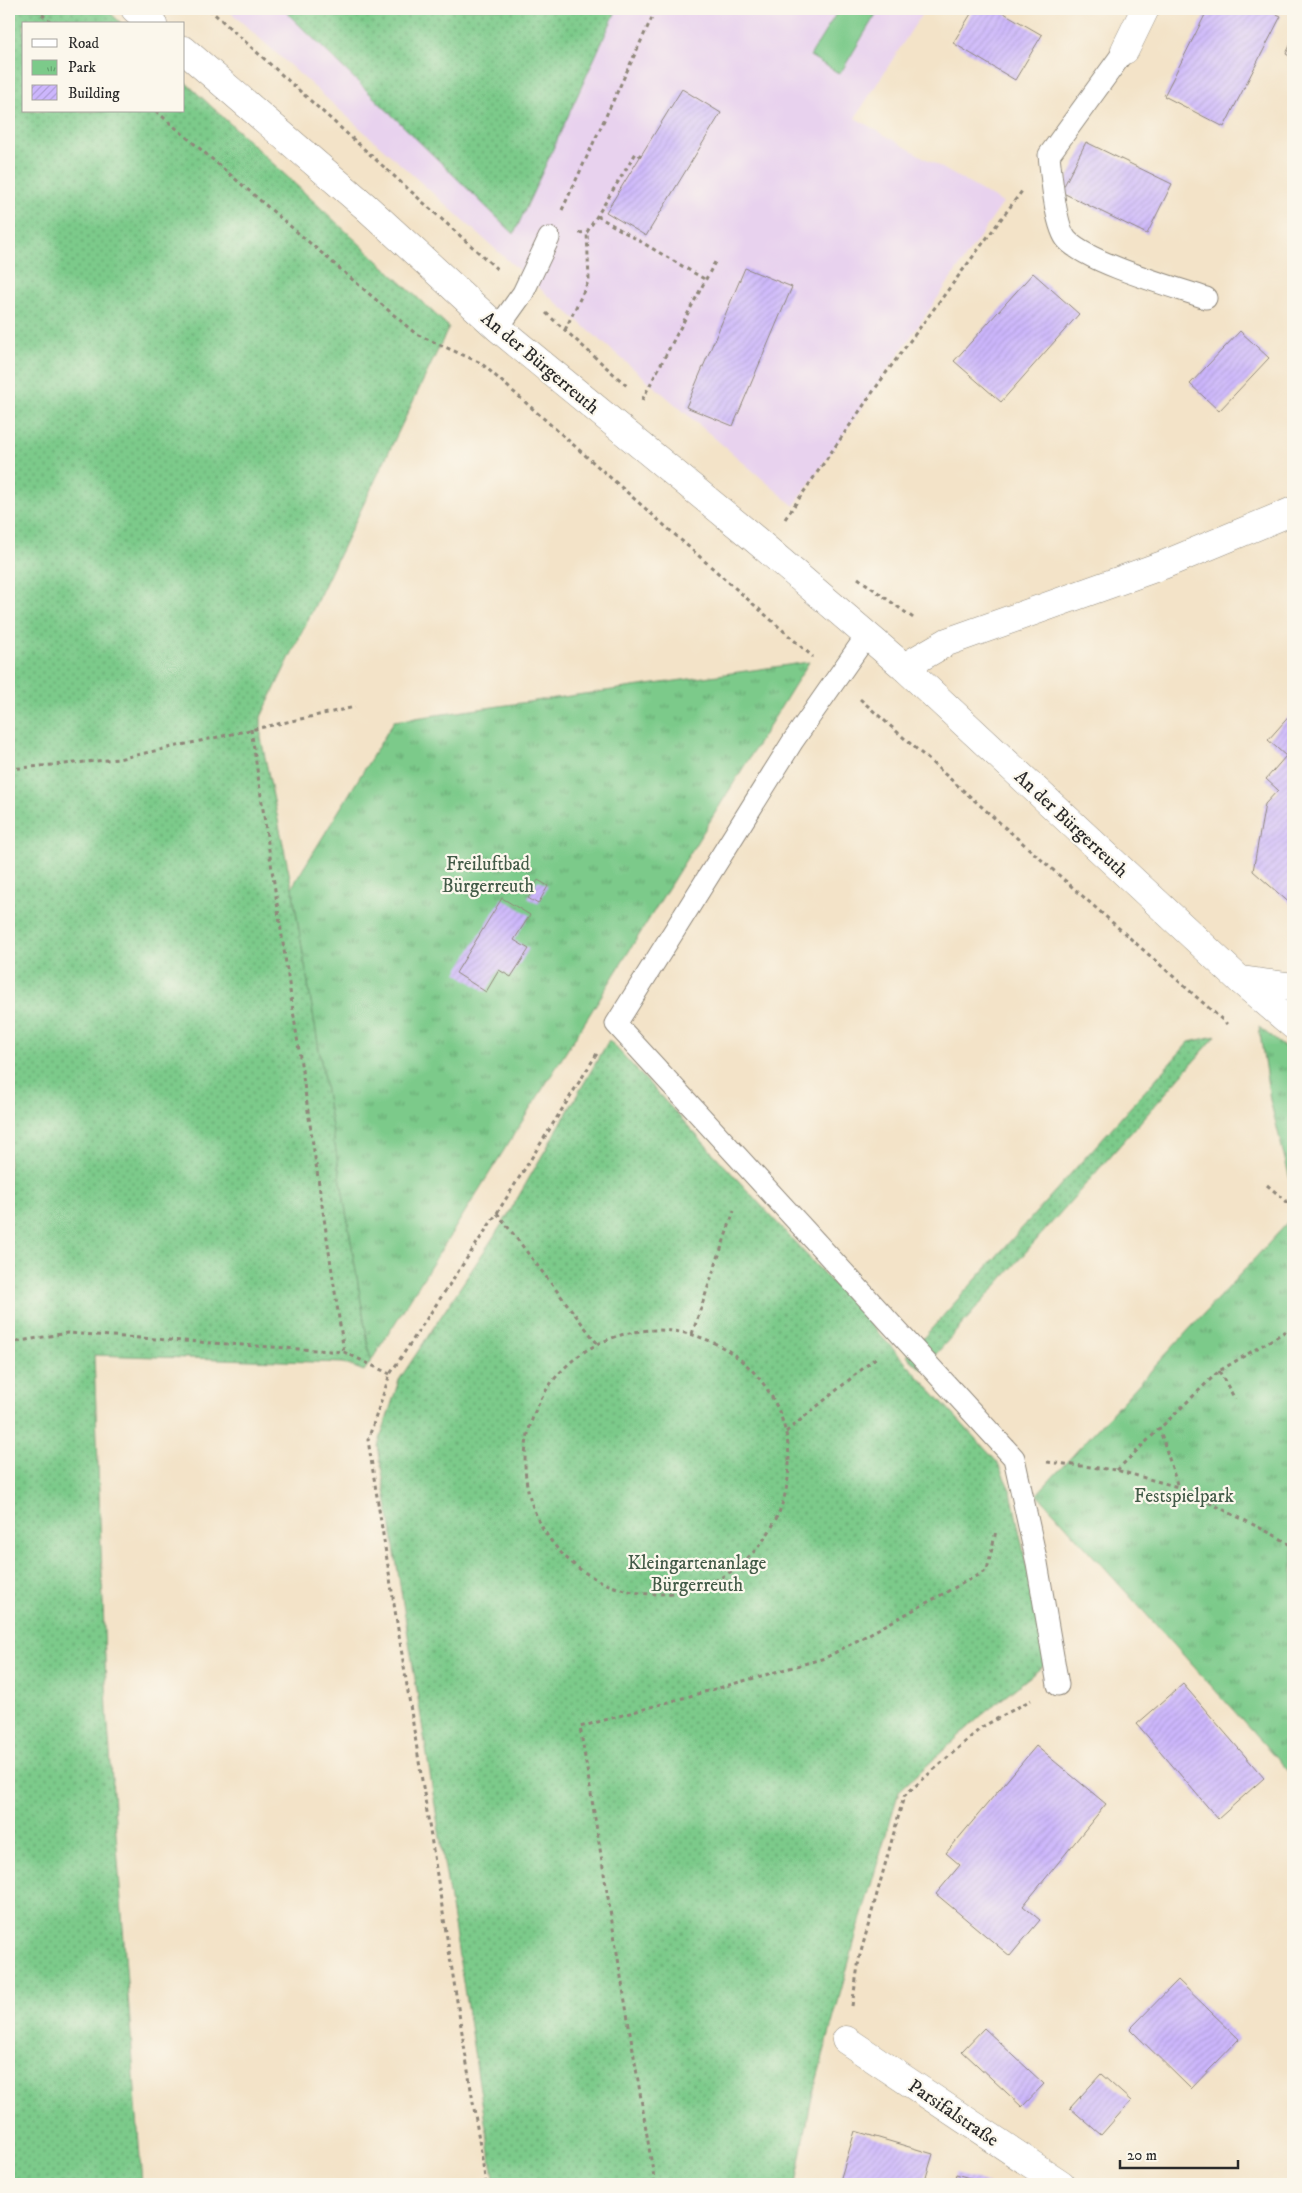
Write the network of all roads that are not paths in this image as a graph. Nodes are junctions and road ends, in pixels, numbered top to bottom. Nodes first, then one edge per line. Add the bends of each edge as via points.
1 (136, 9) edge
2 (1145, 9) edge
3 (151, 22) edge
4 (1125, 50) joint
5 (185, 51) edge
6 (549, 238) road end
7 (1206, 298) dead end
8 (498, 328) junction
9 (1293, 511) edge
10 (867, 635) junction
11 (904, 667) junction
12 (1240, 980) junction
13 (1293, 987) edge
14 (1293, 1025) edge
15 (1058, 1685) road end
16 (846, 2040) road end
17 (1061, 2184) edge

1 - 3 street
2 - 4 street
4 - 7 lane via 1049,155 1054,201 1066,239 1092,257
5 - 8 street, An der Bürgerreuth
6 - 8 lane via 524,293
8 - 10 street, An der Bürgerreuth
9 - 11 street via 1163,566 947,642
10 - 11 street, An der Bürgerreuth
10 - 15 lane via 793,741 616,1024 1014,1458 1037,1563
11 - 12 street, An der Bürgerreuth
12 - 13 street
12 - 14 street, An der Bürgerreuth
16 - 17 street, Parsifalstraße

